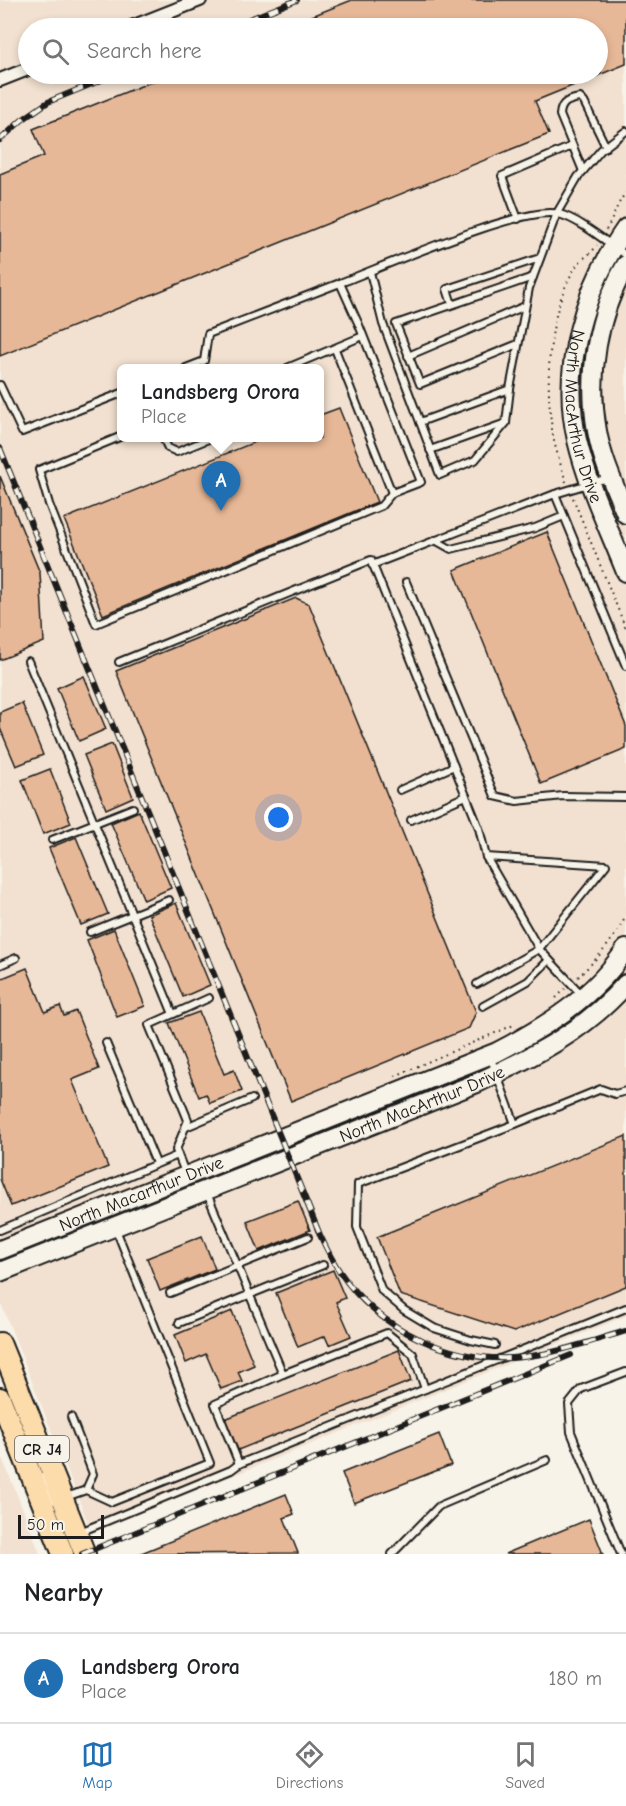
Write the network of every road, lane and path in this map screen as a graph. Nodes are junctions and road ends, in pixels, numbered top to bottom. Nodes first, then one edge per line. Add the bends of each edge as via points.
1 (200, 0) edge
2 (154, 18) edge
3 (18, 73) edge
4 (0, 80) edge
5 (626, 131) edge
6 (572, 146) junction
7 (606, 147) junction
8 (583, 171) junction
9 (557, 213) junction
10 (518, 219) junction
11 (626, 228) edge
12 (619, 251) edge
13 (540, 258) junction
14 (626, 265) edge
15 (370, 272) junction
16 (533, 276) junction
17 (340, 283) junction
18 (452, 304) junction
19 (525, 306) junction
20 (363, 336) junction
21 (518, 344) junction
22 (335, 349) junction
23 (408, 356) junction
24 (197, 364) edge
25 (299, 364) edge
26 (0, 385) edge
27 (510, 389) junction
28 (117, 395) edge
29 (420, 422) junction
30 (506, 423) junction
31 (117, 438) edge
32 (166, 442) edge
33 (204, 442) edge
34 (430, 450) junction
35 (611, 477) junction
36 (590, 484) junction
37 (392, 493) junction
38 (555, 494) junction
39 (626, 514) edge
40 (564, 516) junction
41 (435, 540) junction
42 (372, 565) junction
43 (626, 573) edge
44 (406, 582) dead end
45 (28, 661) dead end
46 (119, 662) dead end
47 (626, 666) edge
48 (454, 766) junction
49 (400, 790) dead end
50 (466, 796) junction
51 (626, 797) edge
52 (133, 808) dead end
53 (411, 820) dead end
54 (95, 824) junction
55 (52, 840) dead end
56 (486, 857) junction
57 (169, 900) dead end
58 (132, 914) junction
59 (626, 916) edge
60 (90, 932) dead end
61 (539, 949) junction
62 (626, 949) edge
63 (16, 958) dead end
64 (549, 960) junction
65 (0, 965) edge
66 (477, 984) dead end
67 (626, 984) edge
68 (577, 990) junction
69 (208, 998) dead end
70 (556, 999) dead end
71 (483, 1006) dead end
72 (173, 1014) junction
73 (524, 1020) dead end
74 (105, 1043) dead end
75 (489, 1055) junction
76 (496, 1074) junction
77 (390, 1078) dead end
78 (626, 1091) edge
79 (252, 1099) dead end
80 (515, 1124) junction
81 (186, 1127) junction
82 (281, 1138) joint
83 (178, 1155) junction
84 (156, 1163) junction
85 (186, 1176) junction
86 (203, 1192) junction
87 (114, 1227) junction
88 (0, 1230) edge
89 (308, 1237) dead end
90 (0, 1250) edge
91 (323, 1265) dead end
92 (238, 1266) junction
93 (0, 1272) edge
94 (170, 1293) dead end
95 (250, 1294) junction
96 (626, 1308) edge
97 (179, 1323) dead end
98 (0, 1343) edge
99 (495, 1345) dead end
100 (626, 1372) edge
101 (283, 1374) junction
102 (425, 1389) junction
103 (0, 1398) edge
104 (71, 1417) dead end
105 (547, 1460) dead end
106 (239, 1464) junction
107 (38, 1466) dead end
108 (86, 1490) junction
109 (63, 1500) junction
110 (77, 1533) junction
111 (63, 1554) edge
112 (86, 1554) edge
113 (392, 1554) edge
114 (621, 1554) edge

1 - 2 street
3 - 4 street
5 - 7 lane
6 - 7 lane via 560,107 566,101 580,98
6 - 8 lane
6 - 10 lane via 502,176
7 - 8 lane
8 - 9 lane
9 - 10 lane
9 - 12 lane
9 - 13 lane
10 - 15 lane
11 - 12 main road, North MacArthur Drive
12 - 36 main road, North MacArthur Drive via 600,269 577,340 574,416
13 - 16 lane
13 - 18 lane via 447,289
14 - 35 main road, North MacArthur Drive via 610,298 594,365 597,432
15 - 17 lane
15 - 29 lane via 383,324
16 - 18 lane
16 - 19 lane
17 - 20 lane
17 - 24 lane via 208,334 204,361
18 - 23 lane via 396,324
19 - 21 lane
19 - 23 lane
20 - 22 lane
20 - 37 lane via 421,482
21 - 23 lane via 420,384
21 - 27 lane
22 - 25 lane
22 - 37 lane
26 - 28 lane via 22,432
27 - 29 lane
27 - 30 lane
29 - 34 lane
30 - 34 lane
30 - 34 lane via 475,460 440,474
31 - 37 lane via 39,470 96,624 381,506
32 - 33 lane via 177,452
35 - 36 lane
35 - 39 main road, North MacArthur Drive
36 - 38 lane
36 - 43 main road, North MacArthur Drive
38 - 40 lane
38 - 41 lane
40 - 41 lane via 535,528 451,549
40 - 47 lane
41 - 42 lane
42 - 46 lane via 371,561
42 - 48 lane
44 - 51 lane via 495,796 517,801 562,796
45 - 54 lane
48 - 49 lane
48 - 50 lane
50 - 53 lane
50 - 56 lane
52 - 54 lane
54 - 55 lane
54 - 58 lane
56 - 61 lane
56 - 61 lane via 606,865
57 - 58 lane
58 - 60 lane
58 - 72 lane
59 - 68 path
61 - 64 lane
61 - 66 lane
62 - 68 main road, North MacArthur Drive via 600,981
63 - 65 lane
64 - 68 lane
64 - 71 lane via 528,981
67 - 76 main road, North MacArthur Drive via 575,1031 534,1057
68 - 70 path
68 - 75 main road, North MacArthur Drive via 570,1009 534,1033
69 - 72 lane
72 - 81 lane via 149,1025 188,1120
73 - 77 path
74 - 84 lane
75 - 76 lane
75 - 82 main road, North MacArthur Drive
76 - 80 lane
76 - 86 main road, North MacArthur Drive
78 - 80 lane via 615,1095 601,1089
79 - 81 lane
80 - 99 lane via 358,1184 357,1227 382,1291 434,1328
81 - 83 lane via 176,1150
82 - 85 main road, North Macarthur Drive
83 - 84 lane
83 - 85 lane
84 - 88 lane
85 - 90 main road, North Macarthur Drive
86 - 87 main road, North Macarthur Drive
86 - 92 lane
87 - 93 main road, North Macarthur Drive
87 - 108 lane via 210,1462 112,1502
89 - 92 lane
91 - 95 lane
92 - 94 lane
92 - 95 lane
95 - 97 lane
95 - 101 lane
96 - 102 lane
98 - 109 main road, CR J4
100 - 114 lane via 581,1389 569,1404 571,1432
101 - 102 lane via 387,1333 413,1354
101 - 106 lane via 215,1404
102 - 106 lane
103 - 111 main road, CR J4 via 24,1447
104 - 108 lane via 93,1474
105 - 113 lane via 439,1506
106 - 110 lane
107 - 109 lane via 51,1498 55,1502
108 - 109 lane
109 - 110 main road, CR J4
110 - 112 main road, CR J4

